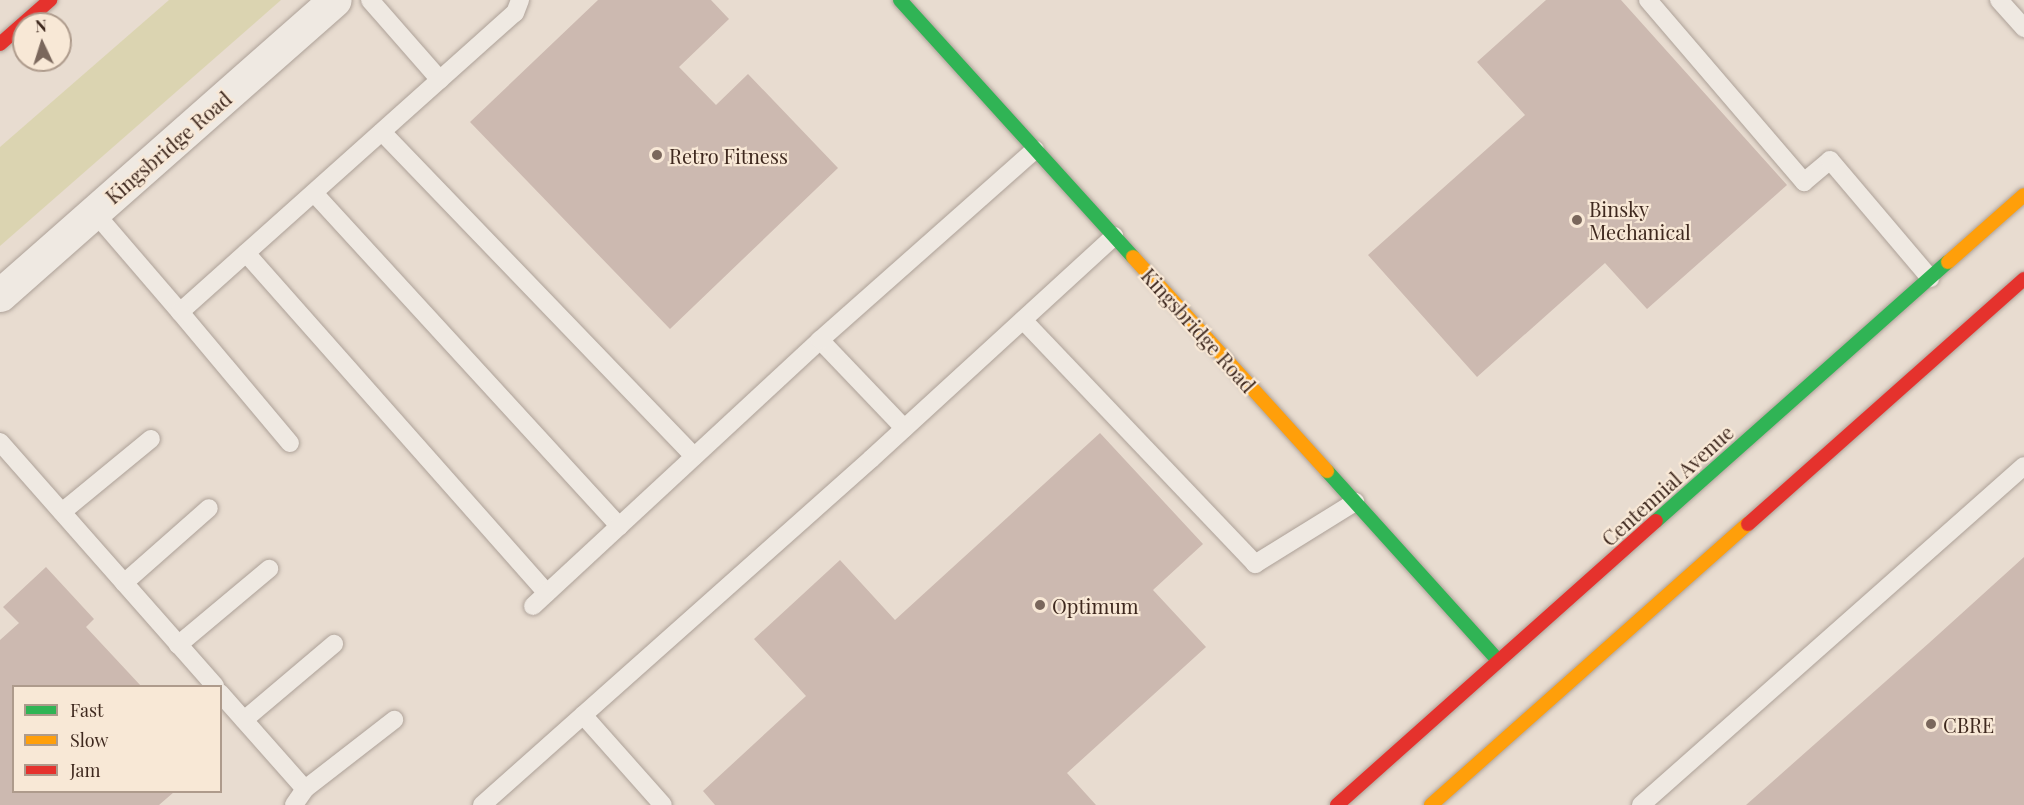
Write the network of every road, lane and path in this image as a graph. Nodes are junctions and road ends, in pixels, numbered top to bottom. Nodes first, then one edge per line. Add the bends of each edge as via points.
1 (50, 0) edge
2 (335, 0) edge
3 (370, 0) edge
4 (519, 0) edge
5 (900, 0) edge
6 (1648, 0) edge
7 (2000, 0) edge
8 (2024, 28) edge
9 (0, 44) edge
10 (440, 80) junction
11 (382, 132) junction
12 (1035, 150) junction
13 (314, 193) junction
14 (2024, 195) edge
15 (94, 212) junction
16 (1114, 236) junction
17 (246, 253) junction
18 (1930, 278) junction
19 (2024, 279) edge
20 (0, 295) edge
21 (180, 312) junction
22 (1023, 320) junction
23 (820, 340) junction
24 (904, 428) junction
25 (151, 439) dead end
26 (0, 442) edge
27 (290, 443) dead end
28 (694, 456) junction
29 (2024, 466) edge
30 (1355, 502) junction
31 (209, 508) dead end
32 (62, 512) junction
33 (619, 526) junction
34 (269, 569) dead end
35 (124, 584) junction
36 (547, 593) junction
37 (533, 606) dead end
38 (334, 644) dead end
39 (178, 645) junction
40 (1498, 660) junction
41 (213, 685) edge
42 (222, 695) edge
43 (583, 715) junction
44 (244, 720) junction
45 (394, 720) dead end
46 (1467, 771) junction
47 (305, 789) junction
48 (294, 805) edge
49 (482, 805) edge
50 (663, 805) edge
51 (1337, 805) edge
52 (1431, 805) edge
53 (1455, 805) edge
54 (1641, 805) edge

1 - 9 main road
2 - 15 street, Kingsbridge Road
3 - 10 lane
4 - 10 lane via 515,13
5 - 12 main road, Kingsbridge Road
6 - 18 lane via 1804,182 1830,160
7 - 8 lane
10 - 11 lane
11 - 13 lane
11 - 28 lane
12 - 16 main road, Kingsbridge Road
12 - 23 lane
13 - 17 lane
13 - 33 lane
14 - 18 main road, Centennial Avenue
15 - 20 street, Kingsbridge Road
15 - 21 lane
16 - 22 lane
16 - 30 main road, Kingsbridge Road
17 - 21 lane
17 - 36 lane
18 - 40 main road, Centennial Avenue
19 - 46 main road
21 - 27 lane
22 - 24 lane
22 - 30 lane via 1255,564
23 - 24 lane
23 - 28 lane
24 - 43 lane
25 - 32 lane
26 - 32 lane
28 - 33 lane
29 - 54 lane
30 - 40 main road, Kingsbridge Road
31 - 35 lane
32 - 35 lane
33 - 36 lane
34 - 39 lane
35 - 39 lane
36 - 37 lane
38 - 44 lane
39 - 41 lane
40 - 51 main road, Centennial Avenue
42 - 44 lane
43 - 49 lane
43 - 50 lane
44 - 47 lane
45 - 47 lane
46 - 52 main road
46 - 53 main road
47 - 48 lane

